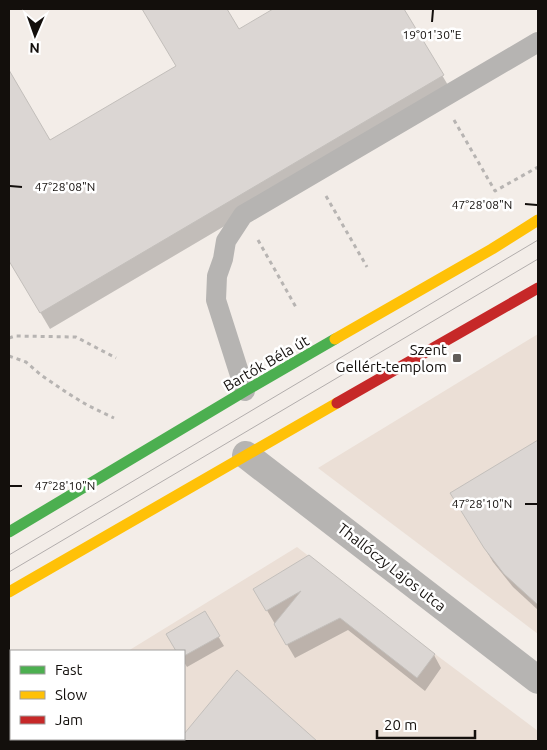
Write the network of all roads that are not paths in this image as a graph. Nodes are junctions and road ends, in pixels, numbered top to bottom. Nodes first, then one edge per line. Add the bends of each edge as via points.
1 (538, 42) edge
2 (538, 220) edge
3 (538, 288) edge
4 (245, 391) junction
5 (246, 455) junction
6 (9, 532) edge
7 (9, 592) edge
8 (538, 680) edge

1 - 4 lane via 244,215 226,241 216,276 216,300
2 - 4 street, Bartók Béla út via 492,250
3 - 5 street
4 - 6 street, Bartók Béla út
5 - 7 street
5 - 8 street, Thallóczy Lajos utca

